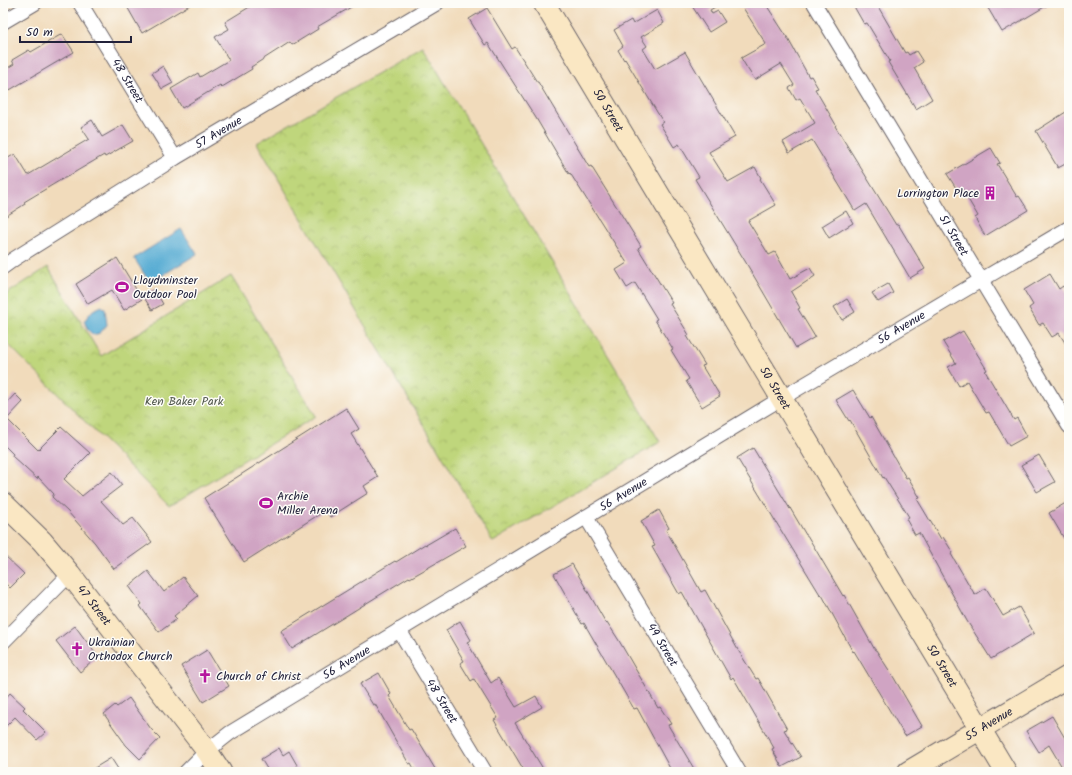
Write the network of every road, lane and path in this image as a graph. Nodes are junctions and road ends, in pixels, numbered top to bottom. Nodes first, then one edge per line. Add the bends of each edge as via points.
1 (35, 3) edge
2 (80, 3) edge
3 (437, 3) edge
4 (544, 3) edge
5 (814, 3) edge
6 (3, 22) edge
7 (175, 158) junction
8 (1069, 228) edge
9 (3, 267) edge
10 (981, 281) junction
11 (782, 398) junction
12 (1069, 426) edge
13 (3, 503) edge
14 (586, 517) junction
15 (70, 574) junction
16 (399, 630) junction
17 (3, 642) edge
18 (1069, 676) edge
19 (980, 729) junction
20 (207, 751) junction
21 (186, 772) edge
22 (222, 772) edge
23 (485, 772) edge
24 (739, 772) edge
25 (908, 772) edge
26 (1006, 772) edge

1 - 6 street
2 - 7 street, 48 Street
3 - 7 street, 57 Avenue
4 - 11 street, 50 Street
5 - 10 street, 51 Street
7 - 9 street, 57 Avenue
8 - 10 street, 56 Avenue
10 - 11 street, 56 Avenue
10 - 12 street, 51 Street
11 - 14 street, 56 Avenue
11 - 19 street, 50 Street
13 - 15 street, 47 Street via 42,541
14 - 16 street, 56 Avenue
14 - 24 street, 49 Street
15 - 17 street
15 - 20 street, 47 Street
16 - 20 street, 56 Avenue via 230,733
16 - 23 street, 48 Street
18 - 19 street, 55 Avenue
19 - 25 street, 55 Avenue
19 - 26 street, 50 Street
20 - 21 street, 56 Avenue
20 - 22 street, 47 Street

